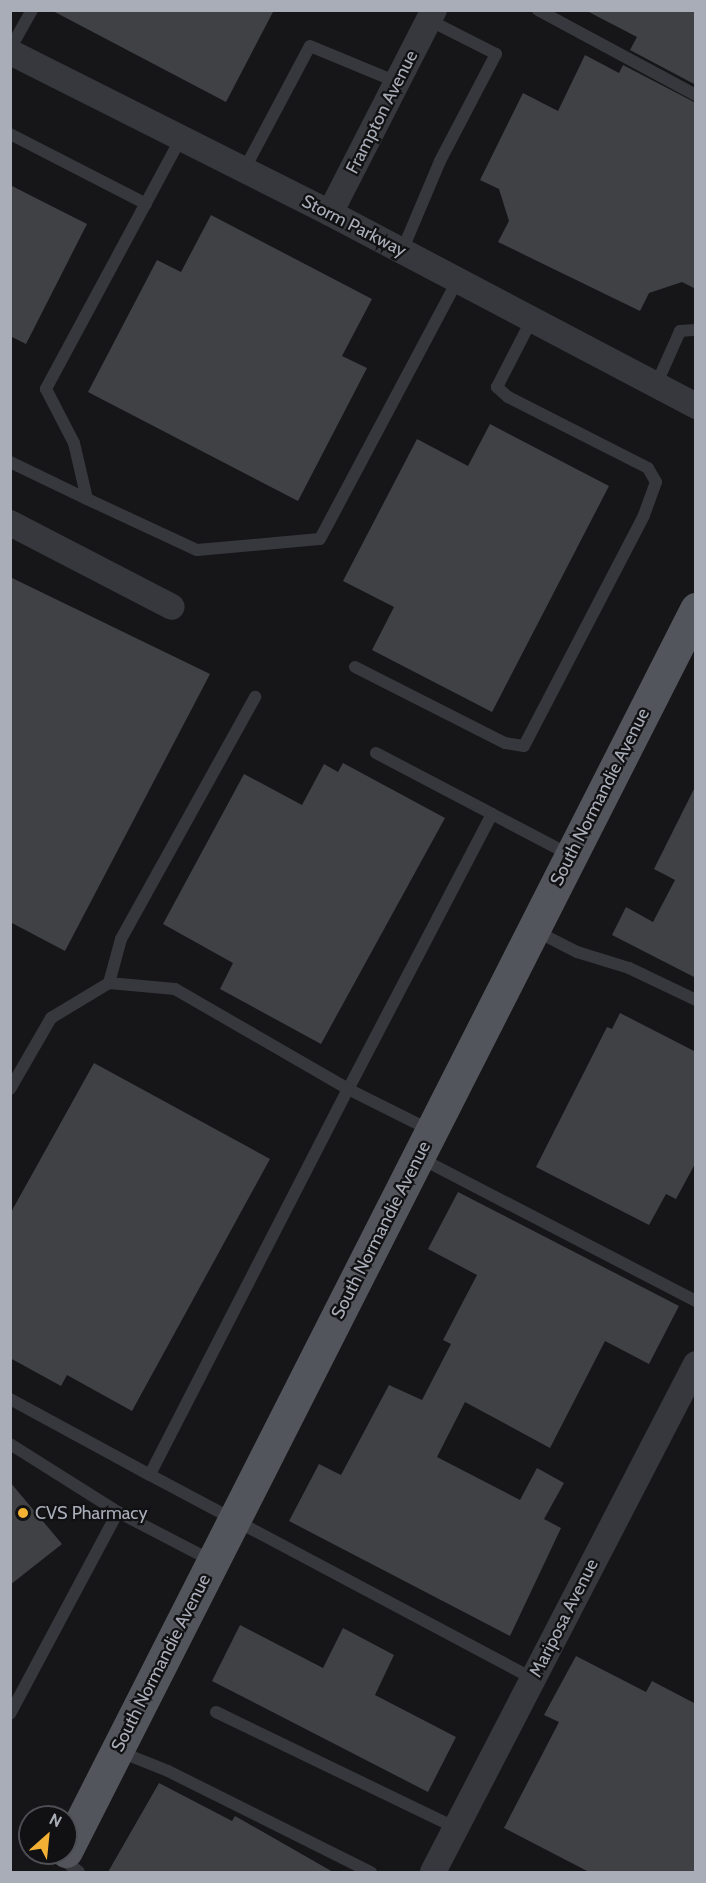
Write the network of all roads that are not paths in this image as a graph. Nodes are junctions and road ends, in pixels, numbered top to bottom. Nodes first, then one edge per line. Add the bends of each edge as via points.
1 (32, 10) edge
2 (537, 10) edge
3 (431, 15) edge
4 (10, 50) edge
5 (397, 82) junction
6 (696, 95) edge
7 (10, 134) edge
8 (180, 138) junction
9 (244, 170) junction
10 (146, 204) junction
11 (330, 213) junction
12 (402, 251) junction
13 (458, 280) junction
14 (532, 320) junction
15 (696, 330) edge
16 (656, 385) junction
17 (696, 406) edge
18 (10, 462) edge
19 (87, 499) junction
20 (10, 523) edge
21 (172, 607) dead end
22 (696, 609) edge
23 (355, 668) dead end
24 (255, 697) dead end
25 (376, 753) dead end
26 (492, 814) junction
27 (570, 855) junction
28 (533, 929) junction
29 (109, 983) junction
30 (696, 1000) edge
31 (10, 1089) edge
32 (348, 1089) junction
33 (424, 1143) junction
34 (696, 1301) edge
35 (696, 1364) edge
36 (10, 1399) edge
37 (10, 1444) edge
38 (150, 1475) junction
39 (118, 1512) junction
40 (233, 1520) junction
41 (212, 1562) junction
42 (533, 1679) junction
43 (216, 1712) dead end
44 (10, 1714) edge
45 (117, 1750) junction
46 (456, 1828) junction
47 (78, 1833) edge
48 (371, 1872) edge
49 (433, 1872) edge

1 - 4 lane
2 - 6 lane
3 - 5 street, Frampton Avenue
3 - 12 lane via 496,54 440,161
4 - 8 street, Storm Parkway
5 - 9 lane via 310,46
5 - 11 street, Frampton Avenue
7 - 10 lane
8 - 9 street, Storm Parkway
8 - 10 lane
9 - 11 street, Storm Parkway
10 - 19 lane via 46,389 74,443
11 - 12 street, Storm Parkway
12 - 13 street, Storm Parkway
13 - 14 street, Storm Parkway
13 - 19 lane via 320,539 197,549
14 - 16 street, Storm Parkway
14 - 23 lane via 497,387 508,397 648,468 656,482 644,516 524,746 505,743
15 - 16 lane via 680,331
16 - 17 street, Storm Parkway
18 - 19 lane
20 - 21 street
22 - 27 main road, South Normandie Avenue
24 - 29 lane via 121,939
25 - 26 lane
26 - 27 lane
26 - 32 lane
27 - 28 main road, South Normandie Avenue
28 - 30 lane via 577,952 629,968
28 - 33 main road, South Normandie Avenue
29 - 31 lane via 51,1018
29 - 32 lane via 175,989
32 - 33 lane
32 - 38 lane
33 - 34 lane
33 - 40 main road, South Normandie Avenue
35 - 42 street, Mariposa Avenue
36 - 38 lane
37 - 39 lane
38 - 40 lane
39 - 41 lane
39 - 44 lane
40 - 41 main road, South Normandie Avenue
40 - 42 lane
41 - 45 main road, South Normandie Avenue
42 - 46 street, Mariposa Avenue
43 - 46 lane
45 - 47 main road, South Normandie Avenue
45 - 48 lane via 168,1771
46 - 49 street, Mariposa Avenue

